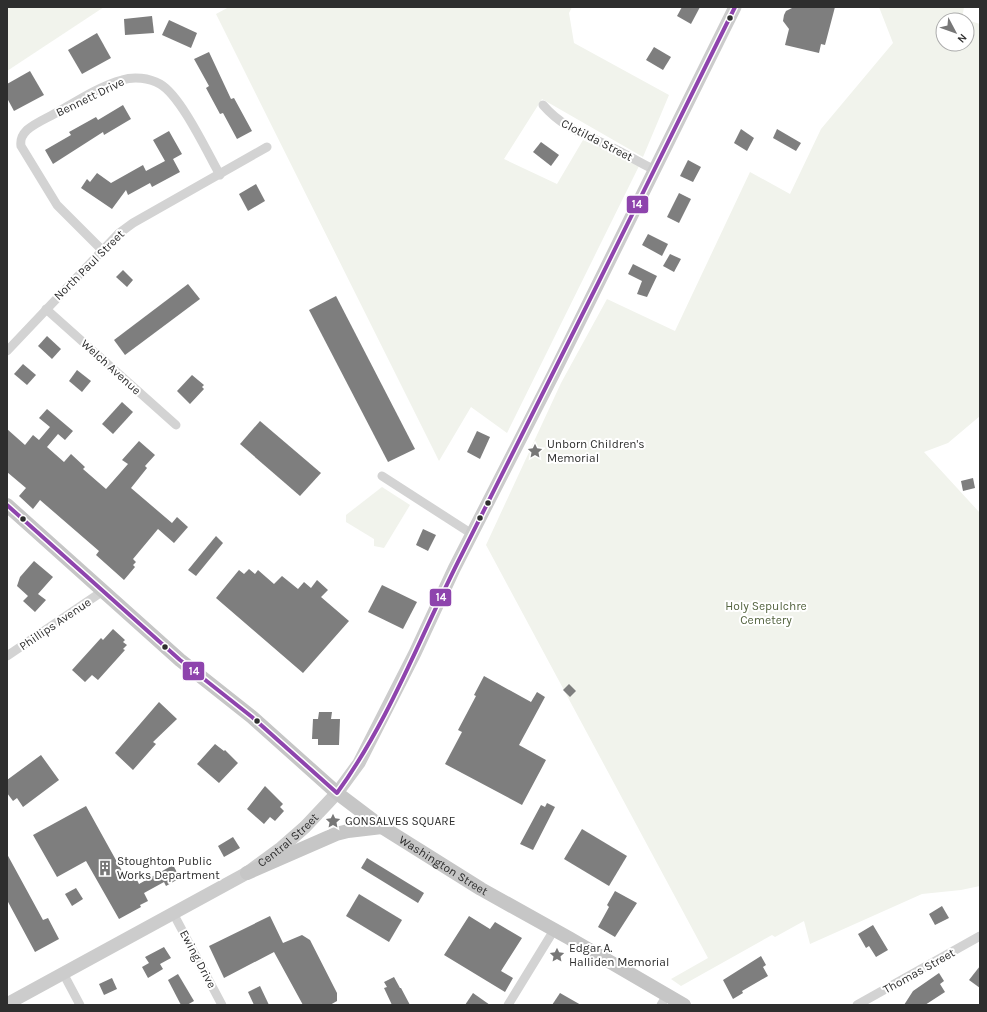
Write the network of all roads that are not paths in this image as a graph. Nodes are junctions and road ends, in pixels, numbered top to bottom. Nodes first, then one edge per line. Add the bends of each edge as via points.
1 (735, 7) edge
2 (543, 105) dead end
3 (267, 147) dead end
4 (655, 170) junction
5 (220, 175) junction
6 (102, 250) junction
7 (46, 310) junction
8 (7, 351) edge
9 (176, 425) dead end
10 (382, 476) dead end
11 (7, 505) edge
12 (472, 534) junction
13 (103, 591) junction
14 (7, 656) edge
15 (337, 793) junction
16 (382, 827) junction
17 (247, 873) junction
18 (173, 913) junction
19 (554, 930) junction
20 (980, 936) edge
21 (63, 973) junction
22 (664, 1000) edge
23 (7, 1004) edge
24 (80, 1005) edge
25 (222, 1005) edge
26 (508, 1005) edge
27 (684, 1005) edge
28 (857, 1005) edge

1 - 4 main road, Central Street
2 - 4 street, Clotilda Street via 555,118 575,131
3 - 5 street, North Paul Street
4 - 12 main road, Central Street
5 - 6 street, North Paul Street via 133,223
5 - 6 street, Bennett Drive via 175,96 158,83 140,78 121,80 34,126 23,135 20,140 21,146 57,205
6 - 7 street, North Paul Street
7 - 8 street, North Paul Street
7 - 9 street, Welch Avenue
10 - 12 street
11 - 13 main road, Washington Street
12 - 15 main road, Central Street via 370,743
13 - 14 street, Phillips Avenue
13 - 15 main road, Washington Street
15 - 16 main road, Washington Street
15 - 17 main road, Central Street via 281,848
16 - 17 main road via 348,830 336,834
16 - 19 main road, Washington Street via 446,868
17 - 18 main road, Central Street
18 - 21 main road, Central Street
18 - 25 street, Ewing Drive
19 - 22 main road, Washington Street
19 - 26 street
20 - 28 street, Thomas Street
21 - 23 main road, Central Street
21 - 24 street
22 - 27 main road, Washington Street

